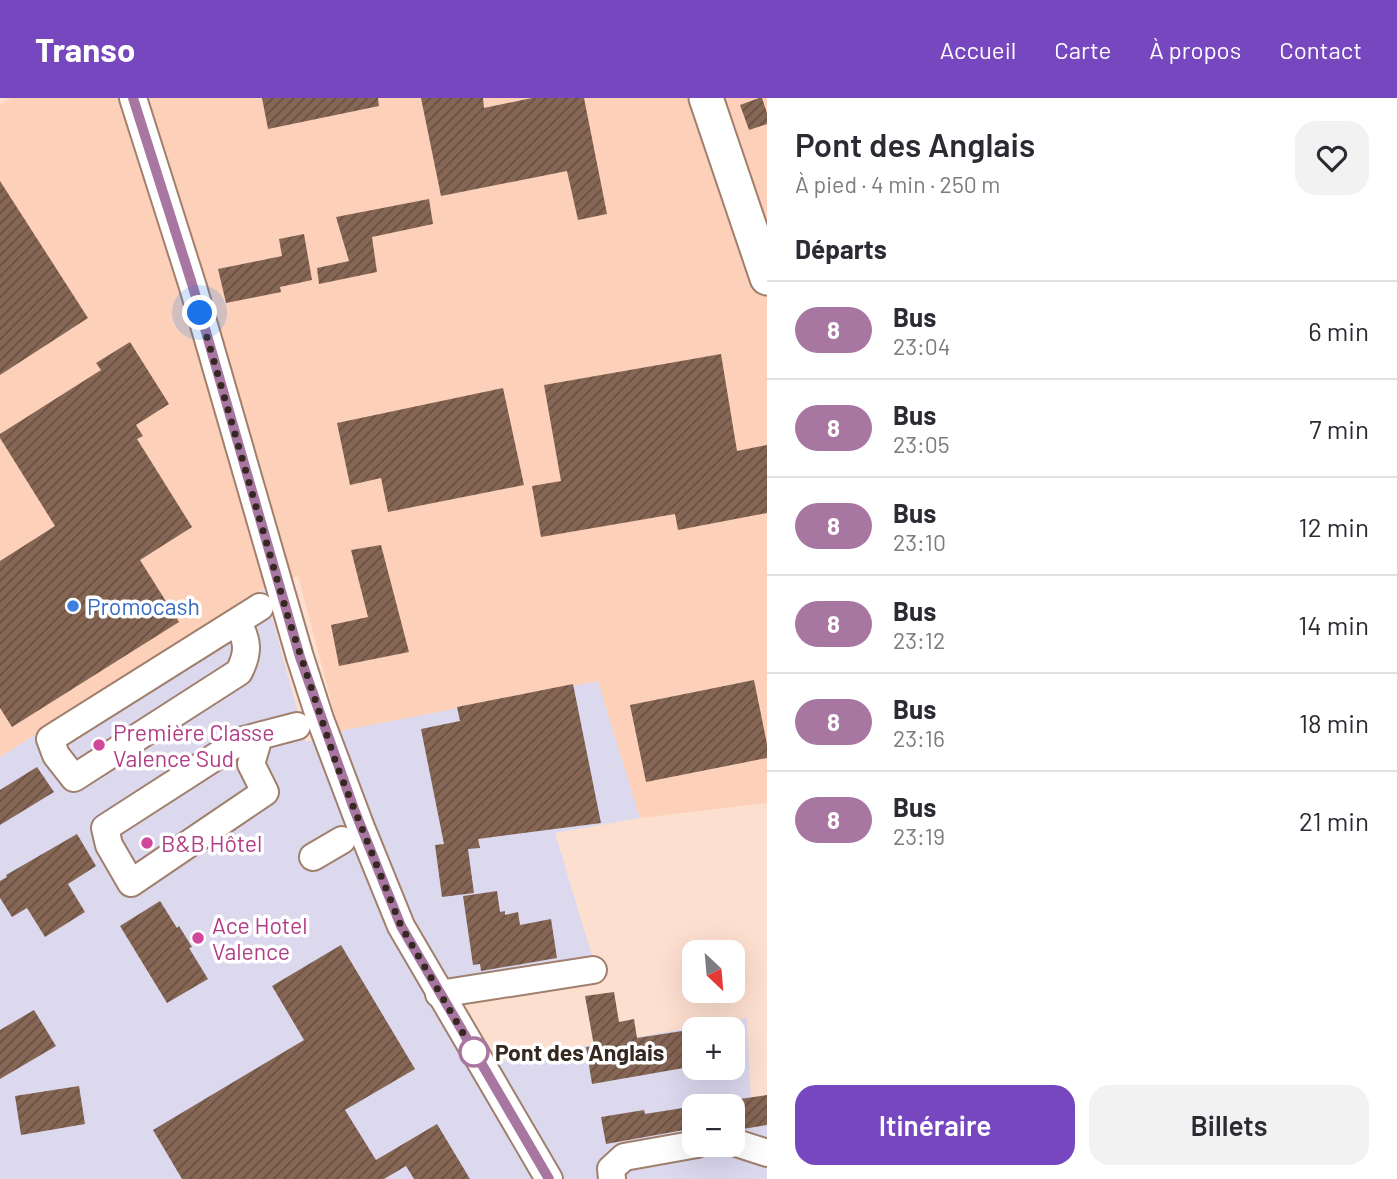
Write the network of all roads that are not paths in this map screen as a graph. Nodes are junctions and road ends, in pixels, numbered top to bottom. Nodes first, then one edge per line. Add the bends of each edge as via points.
1 (132, 98) edge
2 (706, 98) edge
3 (767, 278) edge
4 (260, 607) dead end
5 (238, 622) junction
6 (297, 726) dead end
7 (259, 737) junction
8 (342, 840) dead end
9 (313, 857) dead end
10 (593, 970) dead end
11 (439, 994) junction
12 (745, 1146) edge
13 (682, 1147) edge
14 (767, 1153) edge
15 (549, 1179) edge
16 (612, 1179) edge

1 - 11 street via 193,287 320,719 396,915
2 - 3 main road
4 - 5 street
5 - 5 street via 246,638 246,658 239,672 74,778 50,739
6 - 7 street
7 - 7 street via 240,741 105,828 109,845 131,883 265,792 251,764
8 - 9 street
10 - 11 street
11 - 15 street
12 - 14 street
13 - 16 street via 624,1157 611,1169

